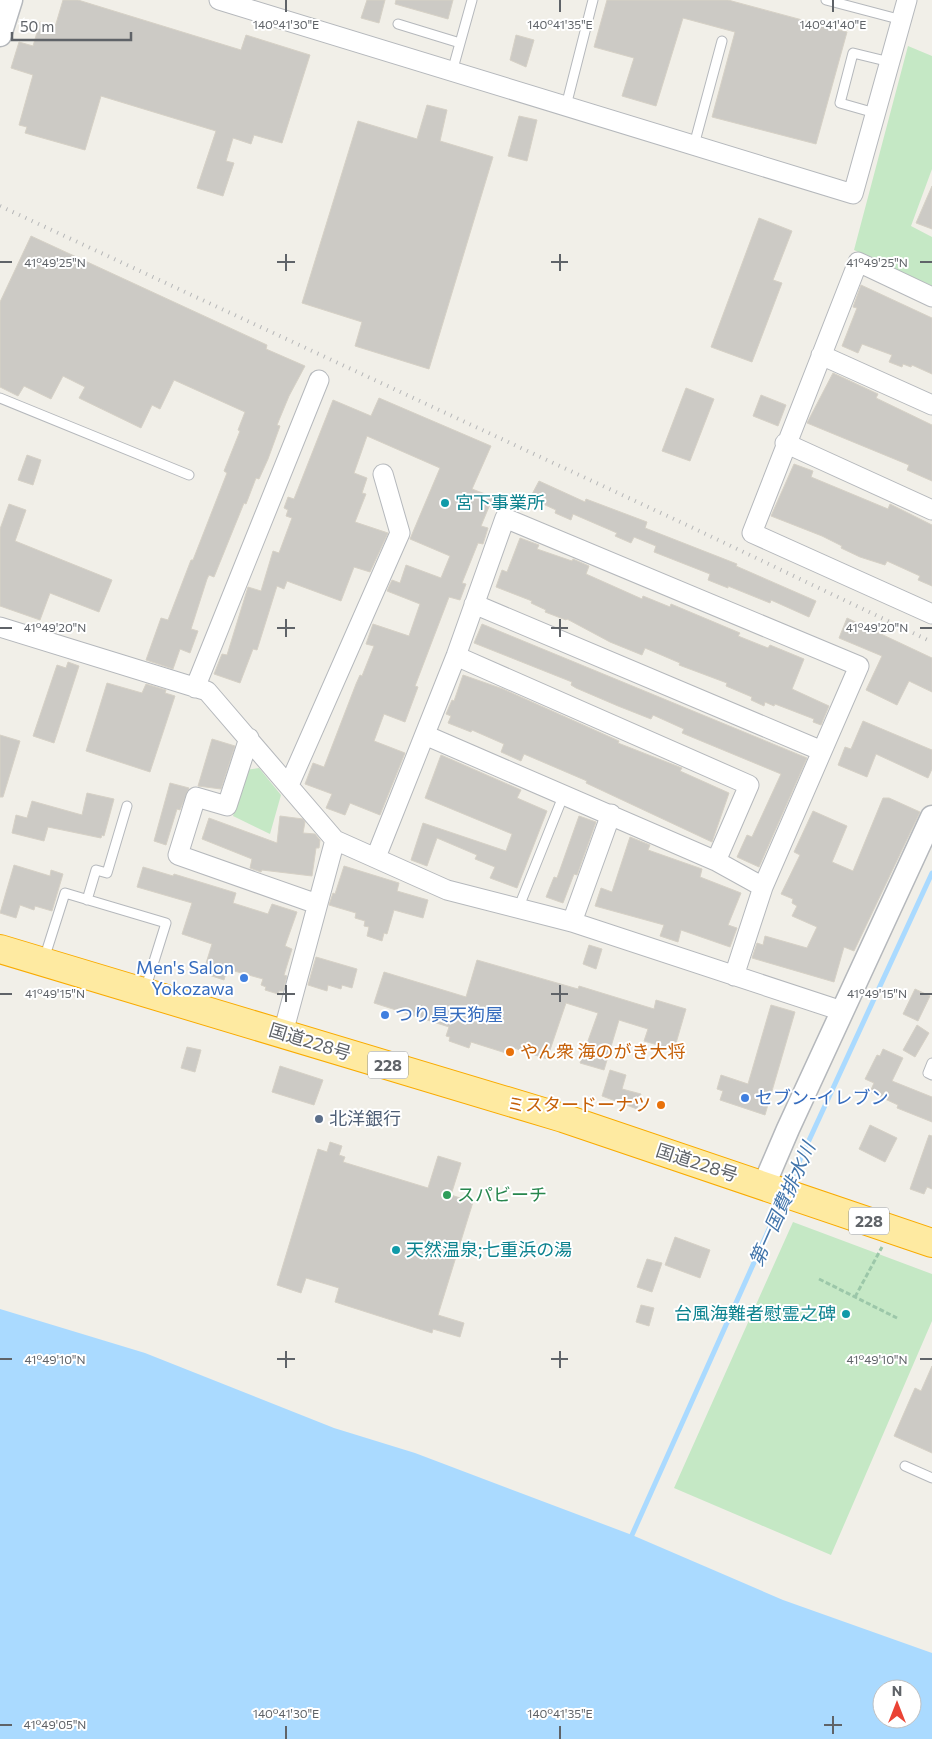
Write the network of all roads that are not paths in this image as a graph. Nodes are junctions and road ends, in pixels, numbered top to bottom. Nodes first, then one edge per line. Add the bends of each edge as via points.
1 (11, 0) edge
2 (218, 0) edge
3 (472, 0) edge
4 (593, 0) edge
5 (826, 0) edge
6 (907, 0) edge
7 (902, 20) junction
8 (398, 24) dead end
9 (0, 35) edge
10 (722, 41) dead end
11 (460, 43) junction
12 (890, 62) junction
13 (452, 72) junction
14 (566, 106) junction
15 (875, 113) junction
16 (694, 145) junction
17 (932, 297) edge
18 (821, 355) junction
19 (319, 380) dead end
20 (0, 398) edge
21 (932, 406) edge
22 (785, 443) junction
23 (383, 474) dead end
24 (189, 475) dead end
25 (932, 510) edge
26 (474, 604) junction
27 (932, 614) edge
28 (0, 627) edge
29 (456, 656) junction
30 (195, 688) junction
31 (425, 735) junction
32 (249, 738) junction
33 (822, 751) junction
34 (289, 784) junction
35 (564, 794) junction
36 (127, 806) dead end
37 (611, 814) junction
38 (932, 818) edge
39 (335, 840) junction
40 (376, 857) junction
41 (716, 861) junction
42 (763, 887) junction
43 (87, 900) junction
44 (317, 904) junction
45 (518, 908) junction
46 (572, 922) junction
47 (0, 949) edge
48 (44, 962) junction
49 (734, 976) junction
50 (144, 992) junction
51 (842, 1011) junction
52 (283, 1033) junction
53 (932, 1063) edge
54 (932, 1075) edge
55 (769, 1187) junction
56 (932, 1243) edge
57 (905, 1466) dead end
58 (932, 1478) edge

1 - 9 street
2 - 13 street
3 - 11 lane
4 - 14 lane
5 - 7 lane
6 - 7 street
7 - 12 street
8 - 11 lane
10 - 16 lane
11 - 13 lane
12 - 15 street
12 - 15 lane via 853,53 840,103
13 - 14 street
14 - 16 street
15 - 16 street via 852,194
17 - 18 street via 858,262
18 - 21 street
18 - 22 street
19 - 30 street
20 - 24 lane
22 - 25 street
22 - 27 street via 752,533
23 - 34 street via 400,533
26 - 29 street
26 - 33 street
26 - 33 street via 505,518 859,666
28 - 30 street
29 - 31 street
29 - 41 street via 748,785
30 - 32 street via 207,691
31 - 35 street
31 - 40 street
32 - 34 street
32 - 44 street via 227,806 196,797 178,855
33 - 42 street
34 - 39 street
35 - 37 street
35 - 45 lane
36 - 43 lane via 107,873 96,870
37 - 41 street
37 - 46 street
38 - 51 street
39 - 40 street
39 - 44 street
40 - 45 street via 447,890
41 - 42 street
42 - 49 street
43 - 48 lane via 65,893
43 - 50 lane via 166,923
44 - 52 street
45 - 46 street
46 - 49 street
47 - 48 highway, 国道228号 / 228
48 - 50 highway, 国道228号 / 228
49 - 51 street
50 - 52 highway, 国道228号 / 228
51 - 55 street
52 - 55 highway, 国道228号 / 228 via 563,1118
53 - 54 lane via 928,1072
55 - 56 highway, 国道228号 / 228
57 - 58 lane

